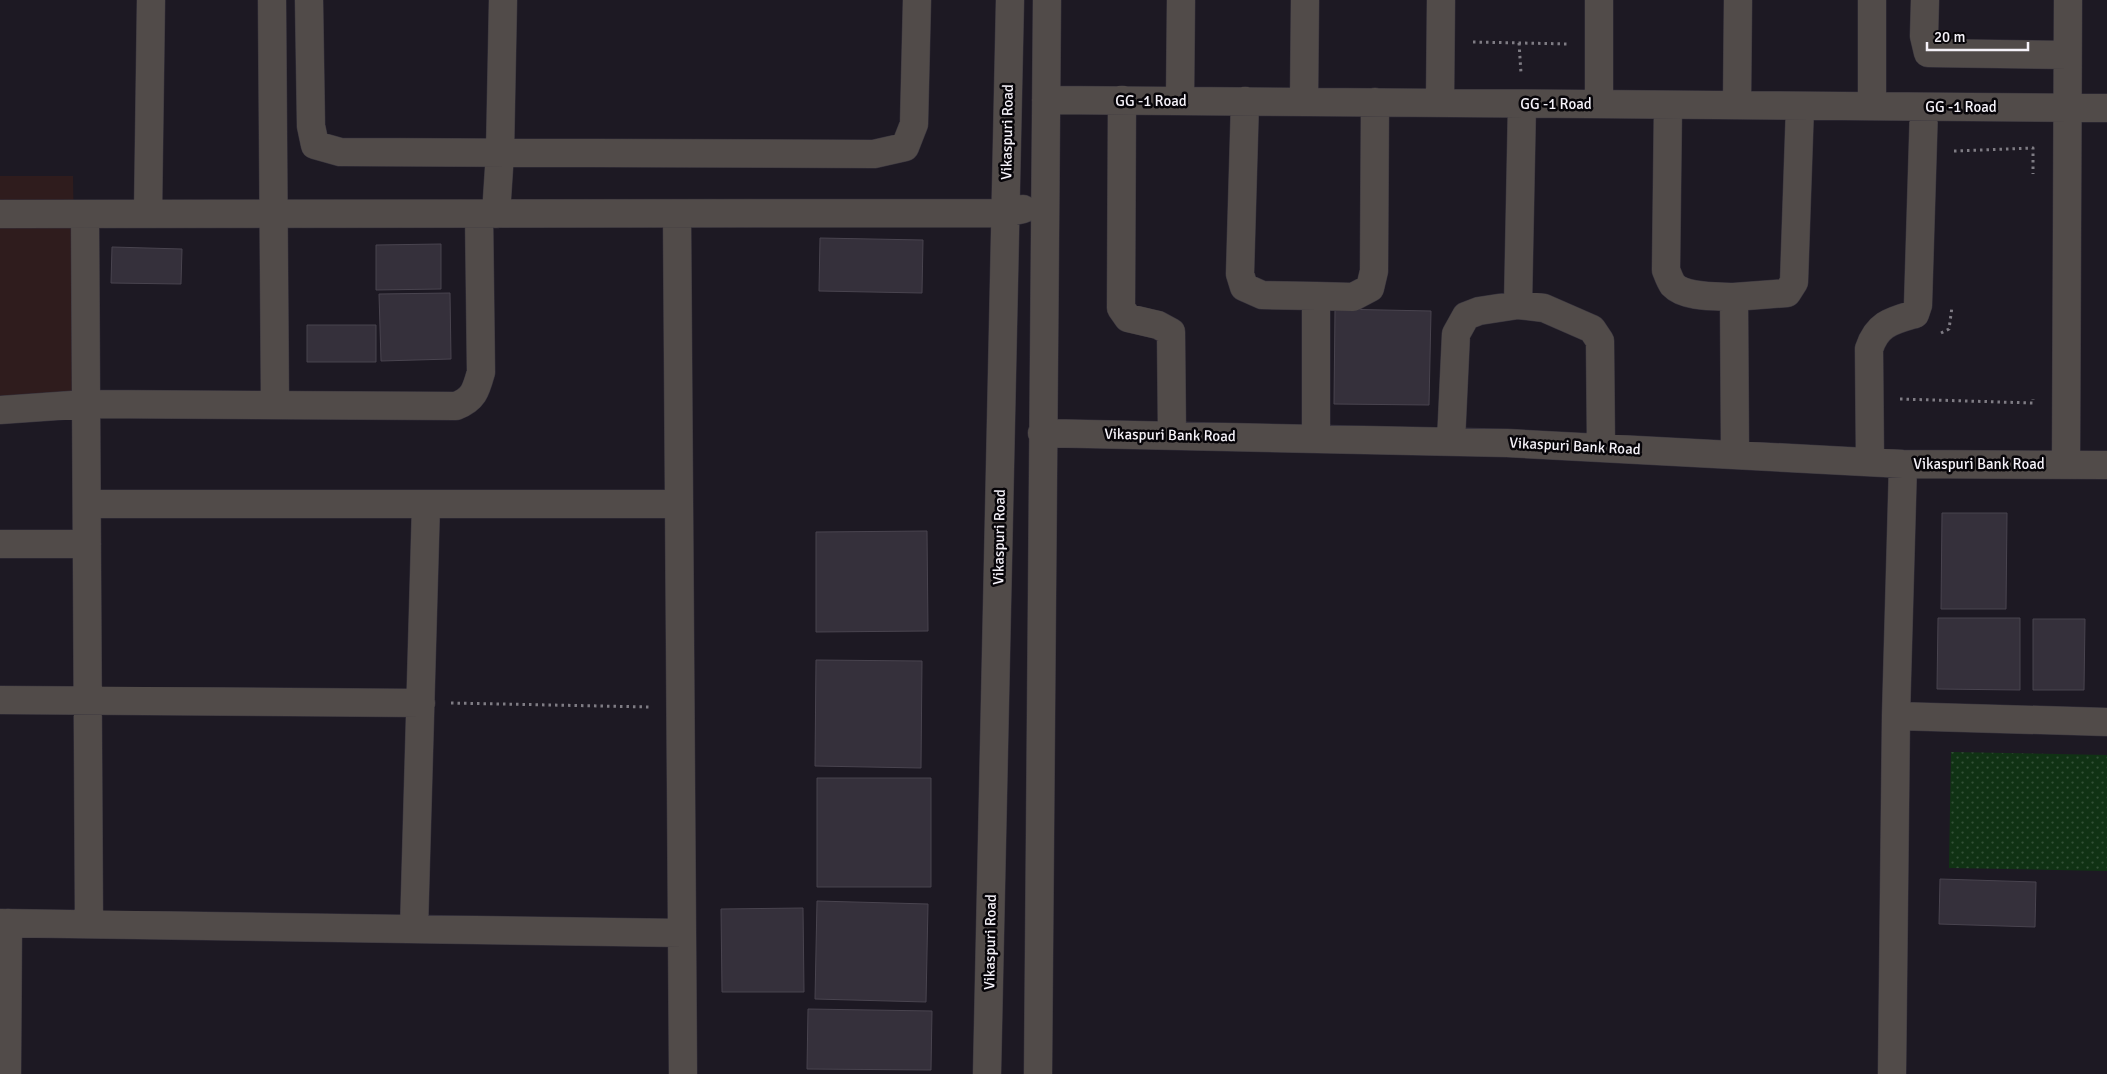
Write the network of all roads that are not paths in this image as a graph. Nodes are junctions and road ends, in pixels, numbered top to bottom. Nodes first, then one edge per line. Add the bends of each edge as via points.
1 (151, 0) edge
2 (272, 0) edge
3 (309, 0) edge
4 (503, 0) edge
5 (917, 0) edge
6 (1010, 0) edge
7 (1047, 0) edge
8 (1180, 0) edge
9 (1305, 0) edge
10 (1441, 0) edge
11 (1599, 0) edge
12 (1738, 0) edge
13 (1872, 0) edge
14 (1925, 0) edge
15 (2068, 0) edge
16 (2067, 55) junction
17 (1046, 100) junction
18 (1122, 100) junction
19 (1180, 101) junction
20 (1245, 101) junction
21 (1304, 102) junction
22 (1375, 102) junction
23 (1440, 103) junction
24 (1522, 104) junction
25 (1599, 104) junction
26 (1668, 105) junction
27 (1737, 105) junction
28 (1800, 106) junction
29 (1872, 106) junction
30 (1924, 107) junction
31 (2067, 108) junction
32 (2107, 108) edge
33 (500, 153) junction
34 (1045, 203) junction
35 (1005, 213) junction
36 (0, 214) edge
37 (85, 214) junction
38 (148, 214) junction
39 (274, 214) junction
40 (488, 214) junction
41 (677, 214) junction
42 (1316, 296) junction
43 (1734, 297) junction
44 (1518, 304) junction
45 (86, 404) junction
46 (275, 405) junction
47 (0, 410) edge
48 (1042, 433) junction
49 (1172, 435) junction
50 (1316, 438) junction
51 (1451, 441) junction
52 (1601, 447) junction
53 (1735, 455) junction
54 (1870, 462) junction
55 (1903, 464) junction
56 (2066, 464) junction
57 (2107, 464) edge
58 (86, 504) junction
59 (426, 504) junction
60 (679, 504) junction
61 (0, 544) edge
62 (87, 544) junction
63 (0, 700) edge
64 (88, 702) junction
65 (421, 703) junction
66 (1896, 716) junction
67 (2107, 722) edge
68 (4, 923) edge
69 (89, 924) junction
70 (414, 929) junction
71 (682, 933) junction
72 (8, 1074) edge
73 (683, 1074) edge
74 (987, 1074) edge
75 (1038, 1074) edge
76 (1892, 1074) edge

1 - 38 street
2 - 39 street
3 - 33 street via 311,126 315,145 340,152
4 - 33 street
5 - 33 street via 914,124 906,147 874,154
6 - 35 street, Vikaspuri Road
7 - 17 street
8 - 19 street
9 - 21 street
10 - 23 street
11 - 25 street
12 - 27 street
13 - 29 street
14 - 16 street via 1924,36 1928,53
15 - 16 street
16 - 31 street
17 - 18 street, GG -1 Road
17 - 34 street
18 - 19 street, GG -1 Road
18 - 49 street via 1121,308 1128,318 1158,325 1171,332
19 - 20 street, GG -1 Road
20 - 21 street, GG -1 Road
20 - 42 street via 1240,274 1244,287 1262,295
21 - 22 street, GG -1 Road
22 - 23 street, GG -1 Road
22 - 42 street via 1374,272 1370,288 1354,297
23 - 24 street, GG -1 Road
24 - 25 street, GG -1 Road
24 - 44 street
25 - 26 street, GG -1 Road
26 - 27 street, GG -1 Road
26 - 43 street via 1666,270 1672,284 1680,290
27 - 28 street, GG -1 Road
28 - 29 street, GG -1 Road
28 - 43 street via 1794,282 1787,293
29 - 30 street, GG -1 Road
30 - 31 street, GG -1 Road
30 - 54 street via 1918,304 1915,314 1884,325 1869,349
31 - 32 street, GG -1 Road
31 - 56 street
33 - 40 street
34 - 35 street
34 - 48 street
35 - 41 street
35 - 74 street, Vikaspuri Road
36 - 37 street
37 - 38 street
37 - 45 street
38 - 39 street
39 - 40 street
39 - 46 street
40 - 41 street
40 - 46 street via 481,372 468,401 456,406
41 - 60 street
42 - 50 street
43 - 53 street
44 - 51 street via 1466,316 1456,334
44 - 52 street via 1544,308 1573,320 1592,329 1600,341
45 - 46 street
45 - 47 street
45 - 58 street
48 - 49 street, Vikaspuri Bank Road
48 - 75 street
49 - 50 street, Vikaspuri Bank Road
50 - 51 street, Vikaspuri Bank Road
51 - 52 street, Vikaspuri Bank Road
52 - 53 street, Vikaspuri Bank Road
53 - 54 street, Vikaspuri Bank Road
54 - 55 street, Vikaspuri Bank Road
55 - 56 street, Vikaspuri Bank Road
55 - 66 street
56 - 57 street, Vikaspuri Bank Road
58 - 59 street
58 - 62 street
59 - 60 street
59 - 65 street
60 - 71 street
61 - 62 street
62 - 64 street
63 - 64 street
64 - 65 street
64 - 69 street
65 - 70 street
66 - 67 street
66 - 76 street
68 - 69 street
68 - 72 street
69 - 70 street
70 - 71 street
71 - 73 street

